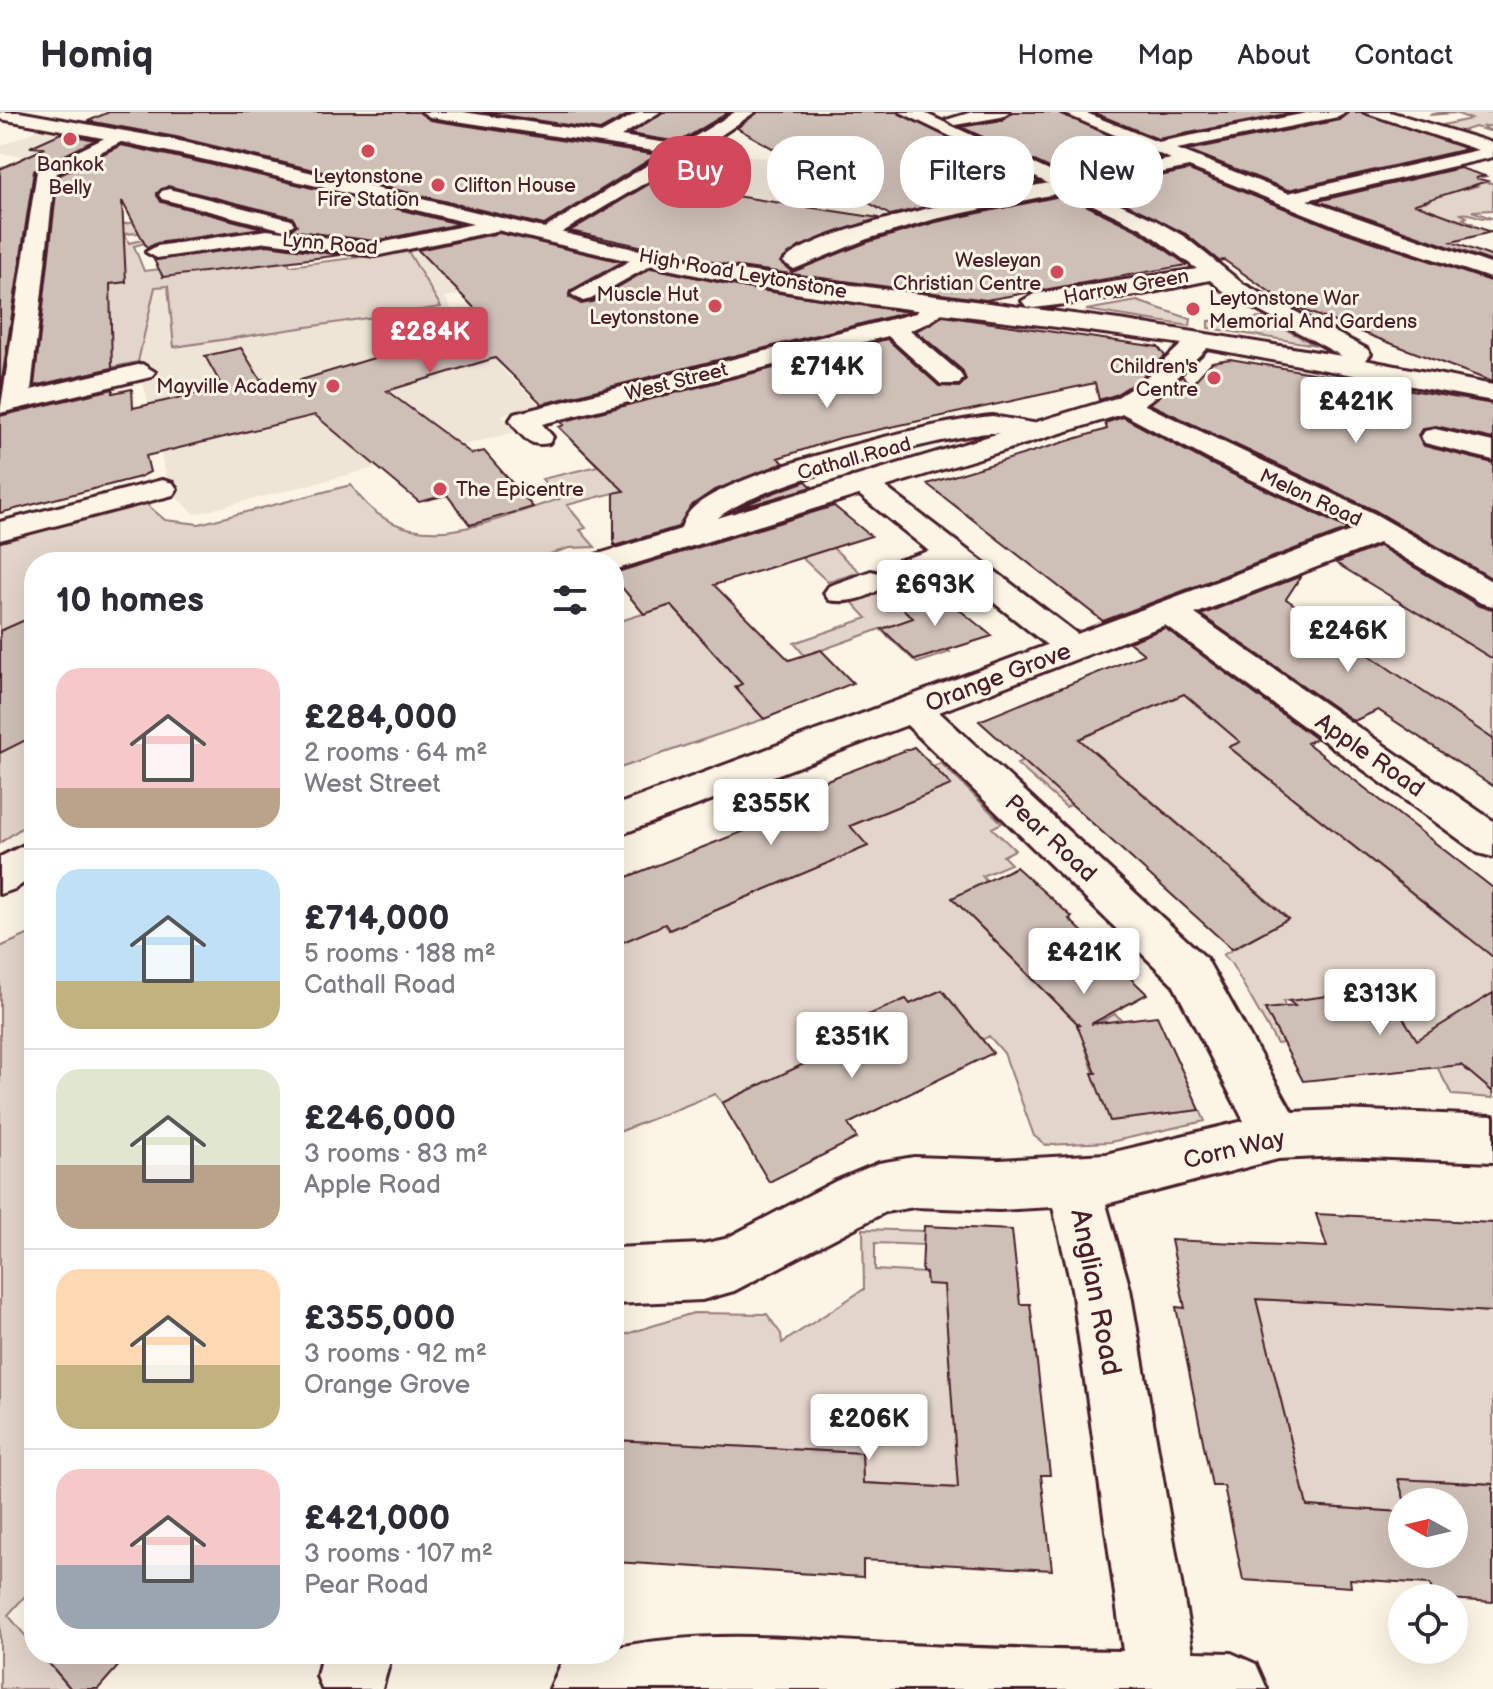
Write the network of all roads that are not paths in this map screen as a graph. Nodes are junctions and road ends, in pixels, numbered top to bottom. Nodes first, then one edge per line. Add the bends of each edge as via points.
1 (430, 112) edge
2 (652, 112) edge
3 (747, 112) edge
4 (908, 112) edge
5 (1001, 112) edge
6 (1069, 112) edge
7 (1338, 112) edge
8 (1372, 112) edge
9 (0, 114) edge
10 (494, 116) edge
11 (955, 120) dead end
12 (709, 136) edge
13 (1130, 136) edge
14 (117, 137) dead end
15 (602, 139) junction
16 (648, 146) edge
17 (1163, 146) edge
18 (1163, 149) edge
19 (1493, 150) edge
20 (1190, 161) junction
21 (1163, 166) edge
22 (648, 174) edge
23 (1050, 178) edge
24 (1050, 189) edge
25 (169, 195) dead end
26 (1287, 199) junction
27 (1112, 208) edge
28 (503, 224) junction
29 (549, 234) junction
30 (1493, 246) edge
31 (375, 250) junction
32 (157, 252) dead end
33 (647, 258) junction
34 (1446, 258) junction
35 (794, 262) dead end
36 (1493, 272) edge
37 (1213, 273) junction
38 (583, 294) dead end
39 (938, 304) junction
40 (1007, 312) junction
41 (893, 327) junction
42 (1200, 341) junction
43 (1359, 366) junction
44 (142, 372) dead end
45 (950, 378) dead end
46 (1493, 393) edge
47 (11, 403) edge
48 (1126, 404) junction
49 (1034, 431) junction
50 (539, 437) dead end
51 (1435, 437) dead end
52 (1493, 451) edge
53 (862, 483) junction
54 (162, 489) dead end
55 (0, 531) edge
56 (1381, 531) junction
57 (694, 535) junction
58 (954, 553) junction
59 (624, 556) edge
60 (906, 569) dead end
61 (1492, 594) edge
62 (1168, 611) junction
63 (1073, 648) junction
64 (914, 710) junction
65 (624, 818) edge
66 (1493, 842) edge
67 (24, 862) edge
68 (0, 878) edge
69 (1278, 1136) junction
70 (1493, 1139) edge
71 (1074, 1183) junction
72 (624, 1276) edge
73 (1163, 1686) junction
74 (586, 1689) edge
75 (1231, 1689) edge

1 - 10 street
2 - 15 street
3 - 12 street
4 - 23 street
5 - 11 street
6 - 13 street
7 - 17 street
8 - 19 street
9 - 28 street, High Road Leytonstone via 140,136
10 - 15 street
14 - 47 street via 46,171 17,394
15 - 16 street
18 - 20 street
19 - 26 street
20 - 21 street
20 - 26 street
22 - 29 street
24 - 35 street via 922,216
25 - 31 street
26 - 34 street
27 - 37 street via 1164,233
28 - 29 street, High Road Leytonstone
28 - 31 street, Lynn Road
29 - 33 street, High Road Leytonstone
30 - 34 street
31 - 32 street, Lynn Road via 267,236
33 - 38 street
33 - 39 street, High Road Leytonstone via 760,280
34 - 36 street
37 - 40 street, Harrow Green via 1013,304
37 - 43 street, Harrow Green via 1272,310 1350,348 1361,357
39 - 40 street, High Road Leytonstone
39 - 41 street, West Street via 924,318
40 - 42 street, High Road Leytonstone
41 - 45 street
41 - 50 street, West Street via 524,420
42 - 43 street, High Road Leytonstone
42 - 48 street, Cathall Road
43 - 46 street, High Road Leytonstone
44 - 47 street
48 - 49 street, Cathall Road
48 - 56 street, Melon Road
49 - 53 street, Cathall Road
49 - 57 street, Cathall Road via 989,425 791,475 720,503 701,516
51 - 52 street
53 - 57 street, Cathall Road
53 - 58 street
54 - 55 street
56 - 61 street, Melon Road
56 - 62 street, Orange Grove
57 - 59 street, Cathall Road
58 - 60 street
58 - 63 street
62 - 63 street, Orange Grove
62 - 66 street, Apple Road
63 - 64 street, Orange Grove
64 - 65 street, Orange Grove
64 - 69 street, Pear Road via 1190,971
67 - 68 street
69 - 70 street, Corn Way
69 - 71 street, Corn Way
71 - 72 street, Anglian Road via 914,1182 879,1188 734,1264 702,1272
71 - 73 street, Anglian Road via 1101,1289
73 - 74 street via 1059,1688 715,1672 620,1680
73 - 75 street

